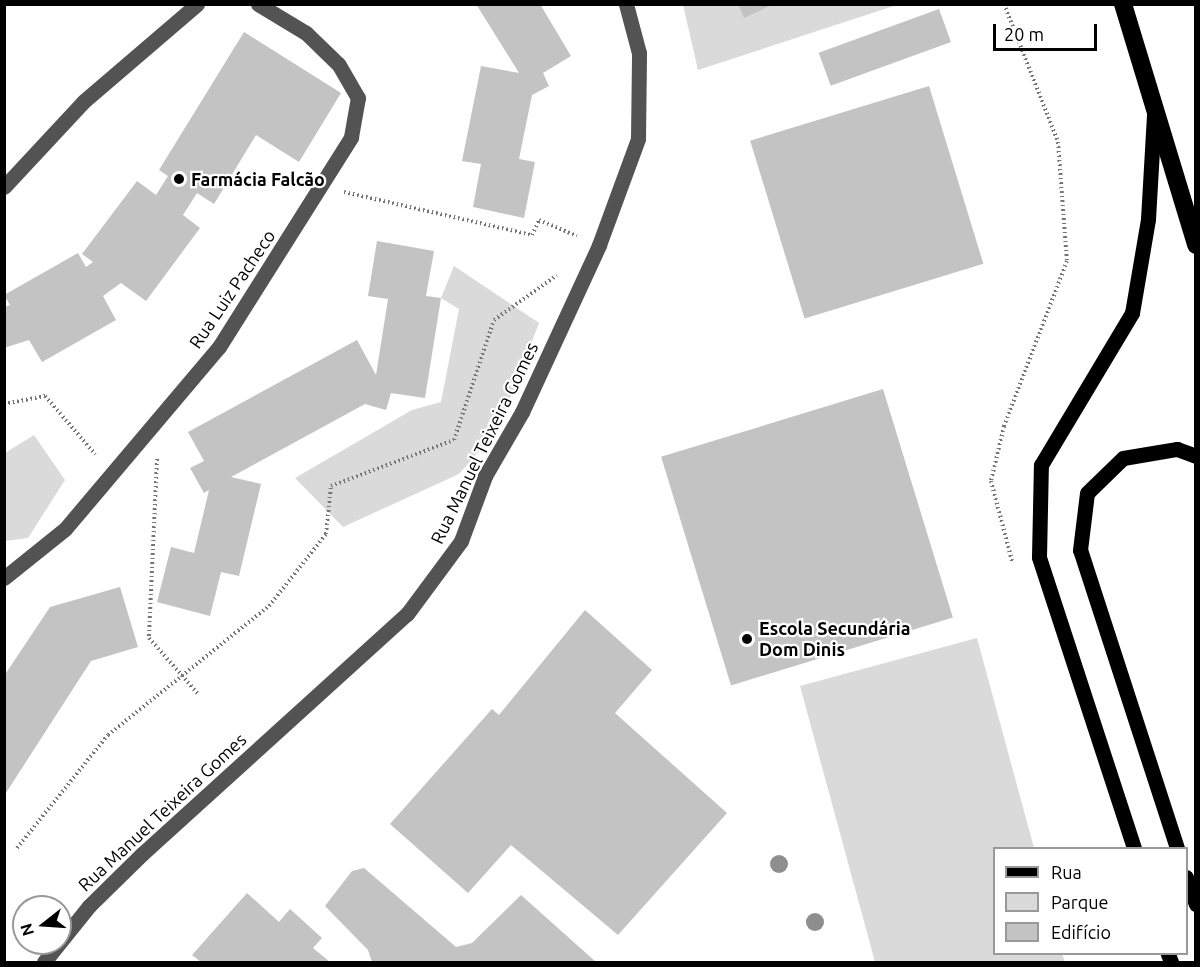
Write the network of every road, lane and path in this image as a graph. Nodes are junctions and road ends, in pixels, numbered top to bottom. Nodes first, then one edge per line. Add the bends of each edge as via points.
1 (197, 4) edge
2 (258, 4) edge
3 (626, 4) edge
4 (1123, 4) edge
5 (1154, 108) junction
6 (4, 187) edge
7 (323, 187) junction
8 (599, 245) junction
9 (1196, 245) edge
10 (561, 272) dead end
11 (4, 404) edge
12 (159, 419) junction
13 (1196, 456) edge
14 (111, 473) junction
15 (4, 578) edge
16 (182, 676) junction
17 (199, 695) dead end
18 (1133, 847) edge
19 (1176, 847) edge
20 (17, 848) dead end
21 (1188, 882) edge
22 (1196, 904) edge
23 (44, 963) edge

1 - 6 street via 84,101
2 - 7 street, Rua Luiz Pacheco via 306,33 338,64 358,98 351,137
3 - 8 street, Rua Manuel Teixeira Gomes via 639,53 638,139
4 - 5 highway
5 - 9 highway
5 - 18 main road via 1148,219 1132,313 1041,465 1039,557
7 - 8 path via 532,234 539,220
7 - 12 street, Rua Luiz Pacheco via 219,347
8 - 23 street, Rua Manuel Teixeira Gomes via 485,476 460,541 407,614 142,854 88,906
10 - 16 path via 494,320 454,440 331,486 326,534 269,606
11 - 14 path via 45,396
12 - 14 street, Rua Luiz Pacheco
12 - 16 path via 149,638
13 - 19 main road via 1177,449 1123,458 1087,494 1080,550
14 - 15 street, Rua Luiz Pacheco via 65,529
16 - 17 path
16 - 20 path via 108,735
21 - 22 main road

